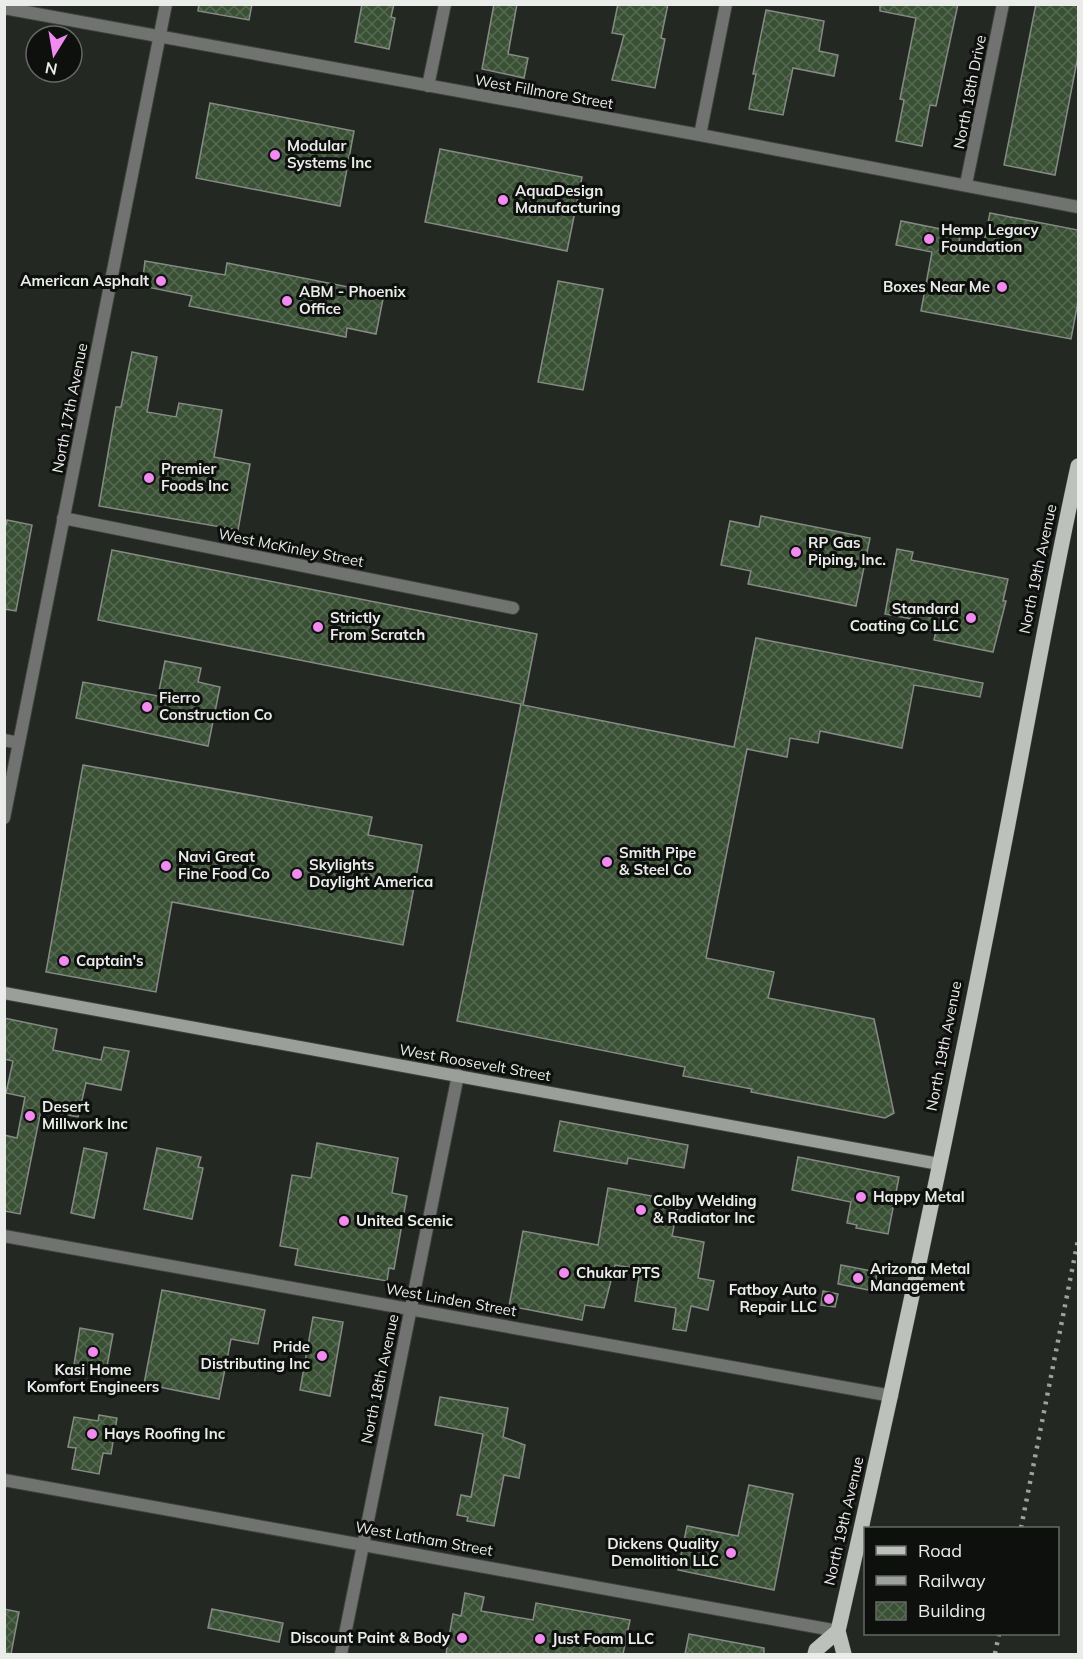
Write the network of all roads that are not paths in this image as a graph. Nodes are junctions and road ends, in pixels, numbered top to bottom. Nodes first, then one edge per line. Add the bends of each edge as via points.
1 (166, 4) edge
2 (445, 4) edge
3 (726, 4) edge
4 (1003, 4) edge
5 (4, 8) edge
6 (160, 36) junction
7 (428, 86) junction
8 (700, 135) junction
9 (966, 184) junction
10 (1078, 207) edge
11 (1078, 466) edge
12 (63, 518) junction
13 (513, 608) dead end
14 (4, 740) edge
15 (19, 743) junction
16 (4, 818) edge
17 (4, 993) edge
18 (458, 1075) junction
19 (939, 1164) junction
20 (4, 1236) edge
21 (411, 1307) junction
22 (892, 1396) junction
23 (4, 1480) edge
24 (362, 1543) junction
25 (837, 1631) junction
26 (341, 1654) edge
27 (815, 1654) edge
28 (844, 1654) edge

1 - 6 street, North 17th Avenue
2 - 7 street
3 - 8 street
4 - 9 street, North 18th Drive
5 - 6 street, West Fillmore Street
6 - 7 street, West Fillmore Street
6 - 12 street, North 17th Avenue
7 - 8 street, West Fillmore Street
8 - 9 street, West Fillmore Street
9 - 10 street, West Fillmore Street
11 - 19 main road, North 19th Avenue
12 - 13 street, West McKinley Street
12 - 15 street, North 17th Avenue
14 - 15 street
15 - 16 street, North 17th Avenue
17 - 18 street, West Roosevelt Street
18 - 19 street, West Roosevelt Street
18 - 21 street, North 18th Avenue
19 - 22 main road, North 19th Avenue
20 - 21 street, West Linden Street
21 - 22 street, West Linden Street
21 - 24 street, North 18th Avenue
22 - 25 main road, North 19th Avenue
23 - 24 street, West Latham Street
24 - 25 street, West Latham Street
24 - 26 street, North 18th Avenue
25 - 27 main road
25 - 28 main road

